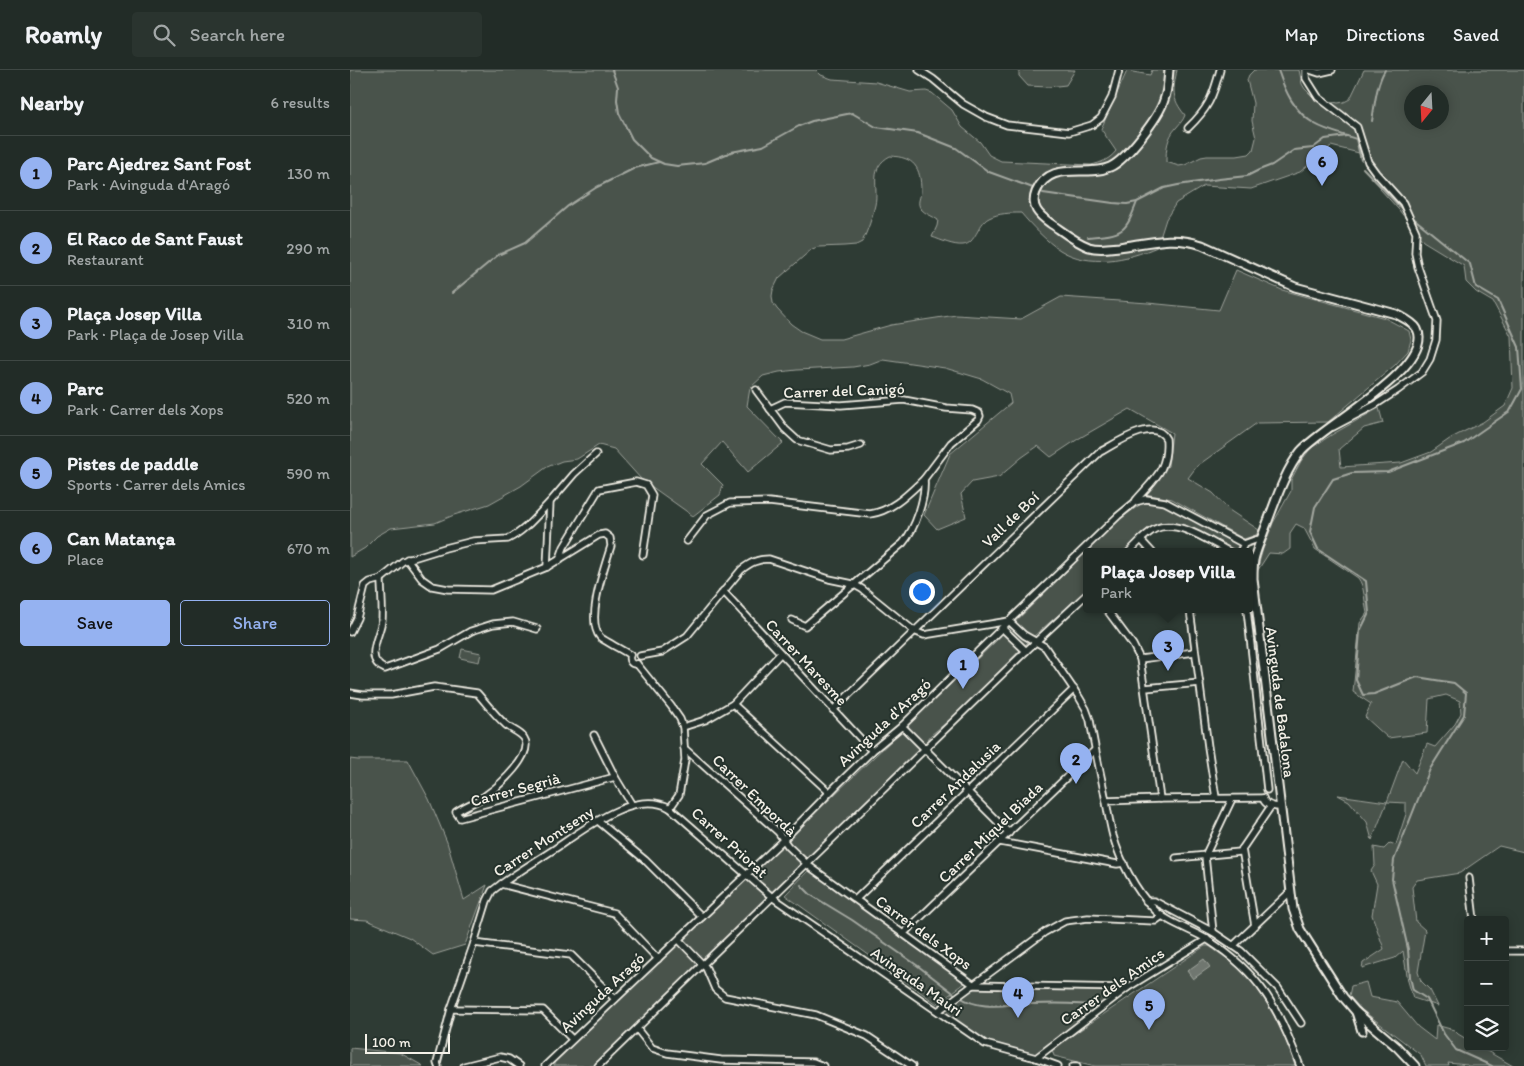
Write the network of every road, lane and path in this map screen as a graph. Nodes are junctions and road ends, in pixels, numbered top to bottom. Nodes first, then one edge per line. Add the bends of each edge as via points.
1 (919, 70) edge
2 (1118, 70) edge
3 (1169, 70) edge
4 (1220, 70) edge
5 (1306, 70) edge
6 (1310, 70) edge
7 (1332, 70) edge
8 (1188, 128) dead end
9 (756, 390) dead end
10 (770, 409) junction
11 (1331, 427) junction
12 (861, 445) dead end
13 (596, 454) dead end
14 (924, 479) junction
15 (550, 502) junction
16 (1135, 502) junction
17 (1261, 539) junction
18 (1141, 540) junction
19 (687, 541) dead end
20 (1244, 544) junction
21 (1084, 548) edge
22 (1133, 548) edge
23 (1148, 548) edge
24 (1222, 548) edge
25 (1242, 548) edge
26 (1083, 549) edge
27 (643, 555) dead end
28 (407, 559) junction
29 (558, 561) junction
30 (1253, 563) edge
31 (547, 567) junction
32 (381, 579) junction
33 (853, 584) junction
34 (1253, 586) edge
35 (723, 591) junction
36 (1083, 598) edge
37 (1109, 613) edge
38 (1190, 613) edge
39 (1247, 613) edge
40 (350, 619) edge
41 (792, 620) dead end
42 (1009, 620) junction
43 (986, 624) junction
44 (354, 625) junction
45 (1002, 628) junction
46 (537, 629) dead end
47 (914, 631) junction
48 (350, 632) edge
49 (1036, 642) junction
50 (1026, 651) junction
51 (1195, 652) junction
52 (780, 654) junction
53 (630, 655) junction
54 (640, 656) junction
55 (1140, 659) junction
56 (637, 664) junction
57 (1200, 683) junction
58 (1145, 688) junction
59 (1074, 689) junction
60 (350, 693) edge
61 (733, 704) junction
62 (833, 710) junction
63 (902, 726) junction
64 (683, 727) junction
65 (594, 735) dead end
66 (684, 748) junction
67 (925, 750) junction
68 (1096, 750) junction
69 (872, 752) junction
70 (615, 777) junction
71 (1278, 788) junction
72 (1268, 790) junction
73 (829, 792) junction
74 (967, 792) junction
75 (1160, 798) junction
76 (1216, 798) junction
77 (1263, 798) junction
78 (1232, 799) junction
79 (1106, 801) junction
80 (632, 805) junction
81 (1271, 806) junction
82 (1281, 807) junction
83 (670, 808) junction
84 (598, 820) junction
85 (1009, 833) junction
86 (784, 839) junction
87 (1000, 842) junction
88 (1242, 850) junction
89 (1205, 856) junction
90 (1176, 858) dead end
91 (807, 863) junction
92 (1124, 863) junction
93 (746, 875) junction
94 (1470, 878) dead end
95 (501, 884) junction
96 (1291, 890) junction
97 (772, 897) junction
98 (856, 899) junction
99 (1146, 901) junction
100 (1162, 916) junction
101 (1474, 916) edge
102 (702, 917) junction
103 (1255, 926) junction
104 (1214, 932) junction
105 (903, 934) junction
106 (1207, 939) junction
107 (679, 940) junction
108 (474, 943) junction
109 (1233, 946) junction
110 (1509, 951) edge
111 (1524, 952) edge
112 (658, 959) junction
113 (703, 964) junction
114 (974, 985) junction
115 (1127, 988) junction
116 (616, 999) junction
117 (451, 1009) junction
118 (938, 1011) junction
119 (1356, 1012) junction
120 (1301, 1023) dead end
121 (636, 1029) junction
122 (1362, 1031) dead end
123 (572, 1039) junction
124 (1036, 1058) junction
125 (438, 1066) edge
126 (464, 1066) edge
127 (519, 1066) edge
128 (545, 1066) edge
129 (598, 1066) edge
130 (823, 1066) edge
131 (912, 1066) edge
132 (1058, 1066) edge
133 (1073, 1066) edge
134 (1077, 1066) edge
135 (1300, 1066) edge
136 (1415, 1066) edge

1 - 2 street via 963,104 986,117 1007,125 1069,132 1092,125 1101,118 1112,97
3 - 11 street, Avinguda de Badalona via 1166,95 1159,113 1129,152 1103,170 1058,172 1047,177 1034,198 1037,213 1090,248 1174,239 1191,241 1295,286 1396,314 1410,322 1418,330 1419,337 1418,349 1408,364
4 - 8 street via 1207,107
5 - 11 street via 1306,78 1318,97 1357,127 1368,162 1403,203 1416,232 1416,260 1437,320 1436,340 1422,372 1375,405
6 - 7 street via 1319,73
9 - 10 street
10 - 12 street via 792,436 803,443 840,450
10 - 14 street, Carrer del Canigó via 790,402 841,406 904,400 979,413 978,420 951,443
11 - 17 street, Avinguda de Badalona via 1312,440 1295,459
13 - 15 street
14 - 19 street via 890,508 870,514 769,502 730,503 707,514
14 - 33 street, Carrer del Canigó via 925,490 910,536
15 - 28 street via 508,539 473,541
15 - 31 street
16 - 20 street via 1146,499 1165,502
16 - 21 street, Avinguda d'Aragó
16 - 47 street, Vall de Boí via 1165,461 1166,439 1158,431 1145,430 1100,452
17 - 20 street
17 - 30 street, Avinguda de Badalona
18 - 22 street
18 - 23 street
18 - 24 street via 1155,529 1177,526
20 - 25 street
26 - 42 street, Avinguda d'Aragó
27 - 29 street via 652,495 646,485 636,482 599,489
28 - 31 street via 427,584 462,590 491,590
28 - 32 street
29 - 31 street
29 - 53 street via 599,535 608,535 611,546 596,602 594,623 600,637
32 - 44 street via 365,586
32 - 46 street via 382,620 374,654 376,662 385,670 440,649 471,630 493,624 513,622
33 - 35 street via 762,559 741,570
33 - 41 street, Carrer del Canigó via 805,626
33 - 47 street
34 - 71 street, Avinguda de Badalona
35 - 52 street, Carrer Maresme
35 - 54 street via 687,636 662,652
36 - 49 street
37 - 55 street
38 - 51 street
39 - 72 street
40 - 44 street
42 - 43 street
42 - 45 street, Avinguda d'Aragó
42 - 49 street
43 - 45 street
43 - 47 street via 931,635
44 - 48 street
45 - 50 street
45 - 63 street, Avinguda d'Aragó
47 - 62 street, Vall de Boí
49 - 50 street
49 - 59 street via 1045,647
50 - 67 street
51 - 55 street
51 - 57 street
52 - 61 street
52 - 62 street, Carrer Maresme
53 - 54 street via 636,653
53 - 56 street via 630,662
54 - 56 street
55 - 58 street
56 - 64 street via 671,706
57 - 58 street
57 - 76 street
58 - 75 street
59 - 68 street via 1090,720
59 - 74 street, Carrer Andalusia
60 - 70 street, Carrer Segrià via 391,695 434,688 477,693 507,726 524,738 526,746 521,761 488,794 456,812 460,818
61 - 64 street via 705,720
61 - 73 street
62 - 69 street, Carrer Maresme
63 - 67 street
63 - 69 street, Avinguda d'Aragó
64 - 66 street
65 - 70 street
66 - 83 street via 679,794
66 - 86 street, Carrer Empordà
67 - 74 street
67 - 91 street
68 - 79 street
68 - 85 street, Carrer Miquel Biada
69 - 73 street, Avinguda d'Aragó
70 - 80 street
71 - 72 street
71 - 82 street, Avinguda de Badalona
72 - 77 street
73 - 86 street, Avinguda d'Aragó
74 - 85 street
74 - 98 street, Carrer Andalusia
75 - 76 street
75 - 79 street
76 - 78 street
77 - 78 street
77 - 81 street
78 - 89 street
79 - 92 street via 1113,837
80 - 83 street, Carrer Montseny via 656,802
80 - 84 street, Carrer Montseny
81 - 82 street
81 - 88 street
82 - 96 street, Avinguda de Badalona
83 - 93 street, Carrer Priorat
84 - 95 street, Carrer Montseny
84 - 102 street via 645,860
85 - 87 street, Carrer Miquel Biada
86 - 91 street, Carrer Empordà
86 - 93 street, Avinguda Aragó
87 - 92 street
87 - 105 street, Carrer Miquel Biada
88 - 89 street
88 - 103 street
89 - 90 street
89 - 104 street
91 - 97 street
91 - 98 street, Carrer dels Xops
92 - 99 street
93 - 97 street, Carrer Priorat
93 - 102 street, Avinguda Aragó
94 - 101 street
95 - 108 street, Carrer Montseny via 487,900
95 - 112 street via 614,913
96 - 103 street
96 - 119 street, Avinguda de Badalona via 1300,929
97 - 113 street
97 - 118 street, Avinguda Mauri
98 - 105 street, Carrer dels Xops
99 - 100 street
99 - 104 street via 1154,901
100 - 106 street
100 - 114 street via 1155,921 1088,918 1065,921 1045,932
102 - 107 street, Avinguda Aragó
103 - 109 street
104 - 109 street
105 - 114 street, Carrer dels Xops
106 - 115 street, Carrer dels Amics
106 - 135 street via 1243,966 1265,991 1286,1028
107 - 112 street, Avinguda Aragó
107 - 113 street
108 - 116 street via 571,955
108 - 117 street, Carrer Montseny
109 - 120 street via 1278,988
110 - 111 street
112 - 116 street, Avinguda Aragó
113 - 121 street
113 - 131 street via 715,989 725,997 816,1015 867,1036
114 - 115 street, Carrer dels Xops
114 - 118 street
115 - 124 street, Carrer dels Amics
116 - 123 street, Avinguda Aragó
117 - 123 street via 543,1010
117 - 125 street, Carrer Montseny
118 - 124 street, Avinguda Mauri via 985,1044
119 - 122 street
119 - 136 street, Avinguda de Badalona
121 - 129 street
121 - 130 street via 652,1048 667,1053 721,1060 813,1062
123 - 128 street, Avinguda Aragó
124 - 132 street, Avinguda Mauri
126 - 127 street via 500,1057
133 - 134 street

